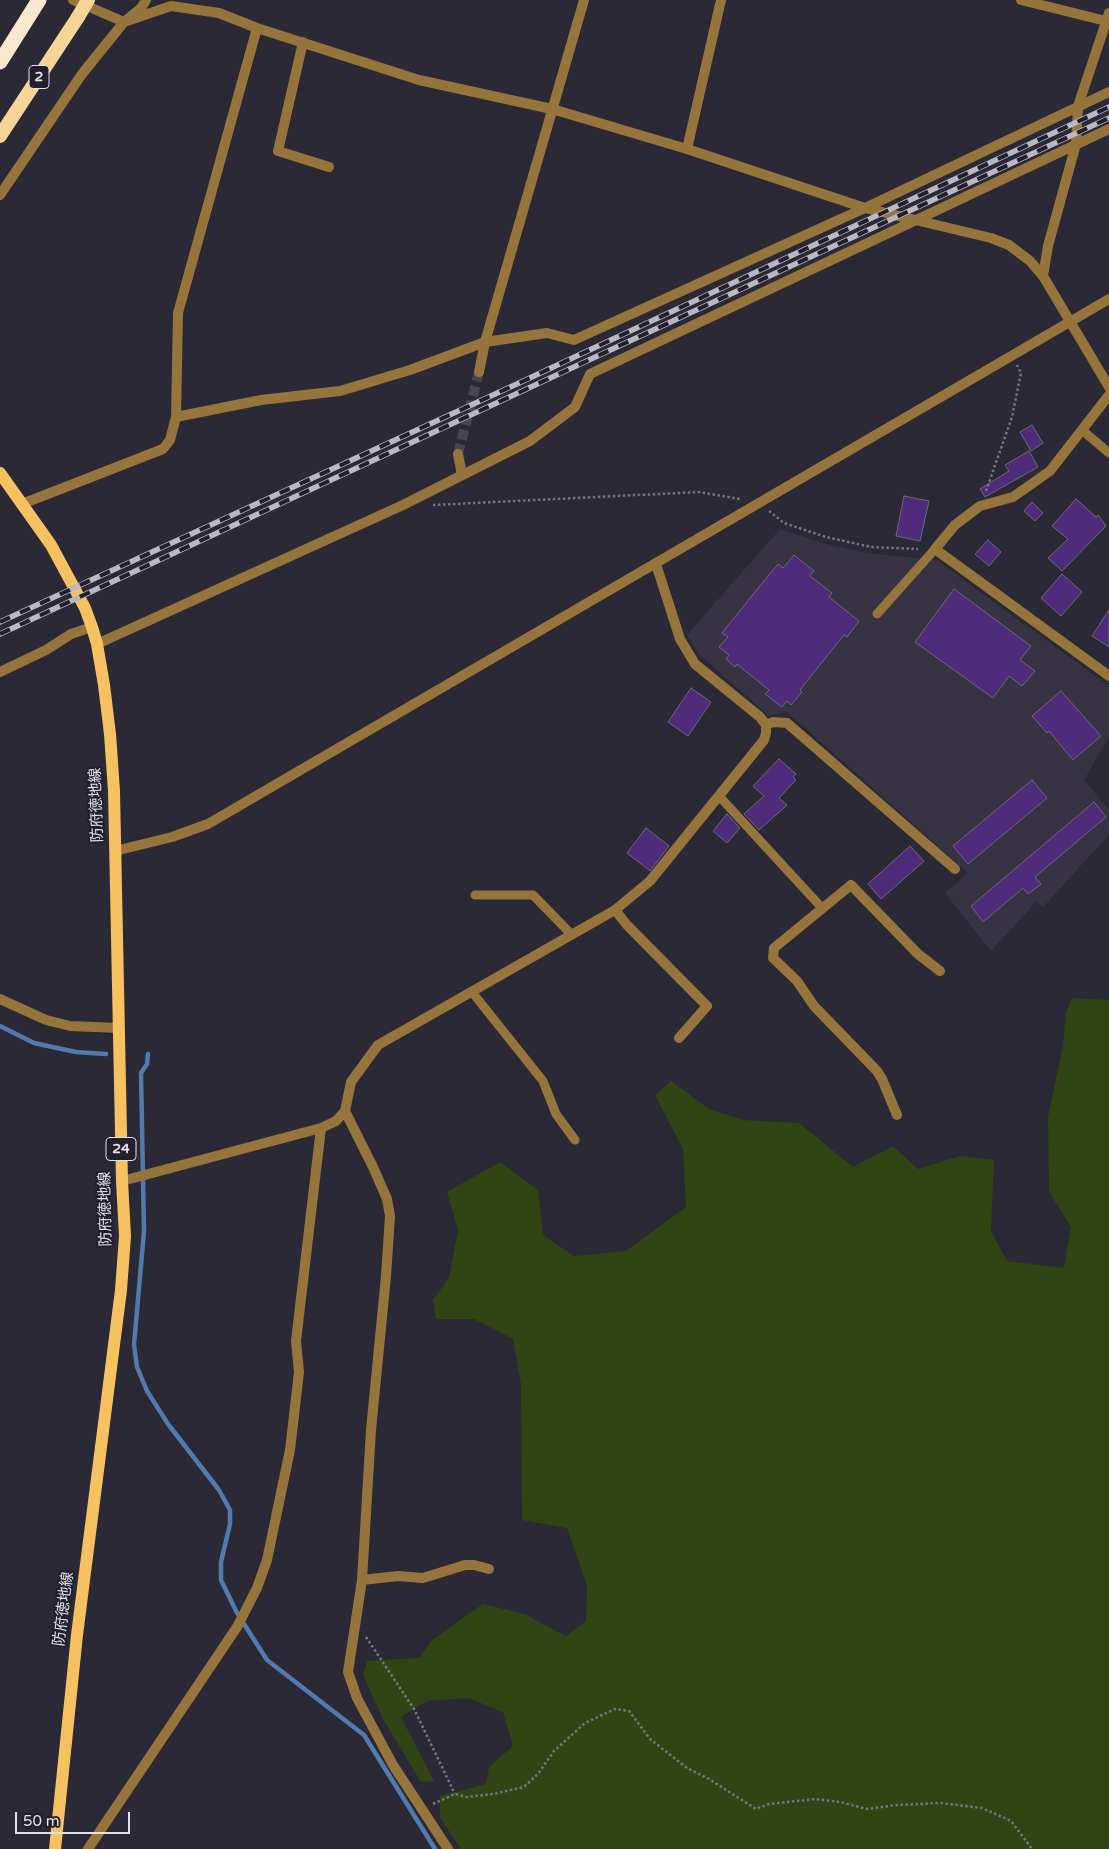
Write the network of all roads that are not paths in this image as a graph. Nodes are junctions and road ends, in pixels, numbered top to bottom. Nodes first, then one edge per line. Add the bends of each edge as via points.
1 (39, 0) edge
2 (73, 0) edge
3 (88, 0) edge
4 (146, 0) edge
5 (584, 0) edge
6 (721, 0) edge
7 (1021, 0) edge
8 (1108, 17) edge
9 (124, 22) junction
10 (257, 28) junction
11 (303, 42) junction
12 (0, 62) edge
13 (1109, 92) edge
14 (1078, 106) junction
15 (552, 109) junction
16 (1109, 129) edge
17 (0, 136) edge
18 (1076, 144) junction
19 (687, 149) junction
20 (329, 166) dead end
21 (0, 195) edge
22 (865, 208) junction
23 (912, 220) junction
24 (1043, 276) junction
25 (1109, 298) edge
26 (1070, 321) junction
27 (485, 342) junction
28 (479, 372) tunnel mouth
29 (1109, 387) edge
30 (1109, 395) edge
31 (176, 417) junction
32 (1082, 430) junction
33 (1109, 453) edge
34 (458, 454) tunnel mouth
35 (0, 473) edge
36 (462, 476) junction
37 (22, 504) junction
38 (935, 549) junction
39 (656, 564) junction
40 (876, 614) dead end
41 (92, 626) junction
42 (97, 644) junction
43 (0, 672) edge
44 (1109, 676) edge
45 (766, 725) junction
46 (718, 796) junction
47 (115, 851) junction
48 (954, 869) dead end
49 (474, 895) dead end
50 (822, 908) junction
51 (615, 910) junction
52 (572, 935) junction
53 (940, 971) dead end
54 (472, 992) junction
55 (0, 999) edge
56 (119, 1028) junction
57 (679, 1038) dead end
58 (345, 1111) junction
59 (897, 1115) dead end
60 (321, 1128) junction
61 (575, 1140) dead end
62 (122, 1181) junction
63 (489, 1569) dead end
64 (362, 1580) junction
65 (55, 1849) edge
66 (88, 1849) edge
67 (448, 1849) edge

1 - 12 highway
2 - 9 street
3 - 17 highway, 2, bridge
4 - 9 street
5 - 15 street
6 - 19 street
7 - 8 street
8 - 14 street
9 - 10 street via 171,6 219,13
9 - 21 street via 82,74
10 - 11 street
10 - 31 street via 178,313
11 - 15 street via 419,80
11 - 20 street via 278,151
13 - 14 street
14 - 18 street
14 - 22 street
15 - 19 street
15 - 27 street
16 - 18 street
18 - 23 street
18 - 24 street
19 - 22 street
22 - 23 street
22 - 27 street via 574,340 547,333
23 - 24 street via 1009,245
23 - 36 street via 590,374 575,407 530,440
24 - 26 street
25 - 26 street
26 - 29 street
26 - 39 street
27 - 28 street
27 - 31 street via 340,392 261,400
30 - 32 street
31 - 37 street via 170,440 162,449
32 - 33 lane
32 - 38 street via 1050,471 1013,497 980,506 955,525
34 - 36 street
35 - 37 main road, 防府徳地線 / 24
36 - 42 street
37 - 41 main road, 防府徳地線 / 24 via 61,561
38 - 40 lane
38 - 44 street
39 - 45 street via 680,639 695,664 742,701
39 - 47 street via 208,824
41 - 42 main road, 防府徳地線 / 24
41 - 43 street
42 - 47 main road, 防府徳地線 / 24 via 110,734
45 - 46 street via 764,740
45 - 48 street via 787,723
46 - 50 lane
46 - 51 street via 650,881
47 - 56 main road, 防府徳地線 / 24
49 - 52 lane via 533,895
50 - 53 street via 851,885 918,954
50 - 59 street via 774,948 773,958 877,1071
51 - 52 street
51 - 57 street via 707,1006
52 - 54 street
54 - 58 street via 378,1045 351,1082
54 - 61 lane via 543,1081 556,1114
55 - 56 street via 46,1020 70,1026
56 - 62 main road, 防府徳地線 / 24
58 - 60 street via 336,1121
58 - 64 street via 373,1167 390,1216 371,1430
60 - 62 street
60 - 66 street via 296,1341 299,1372 290,1450 267,1560 237,1627
62 - 65 main road, 防府徳地線 / 24 via 125,1236 121,1290
63 - 64 street via 465,1565 423,1578 398,1576
64 - 67 street via 348,1672 357,1698 393,1765

